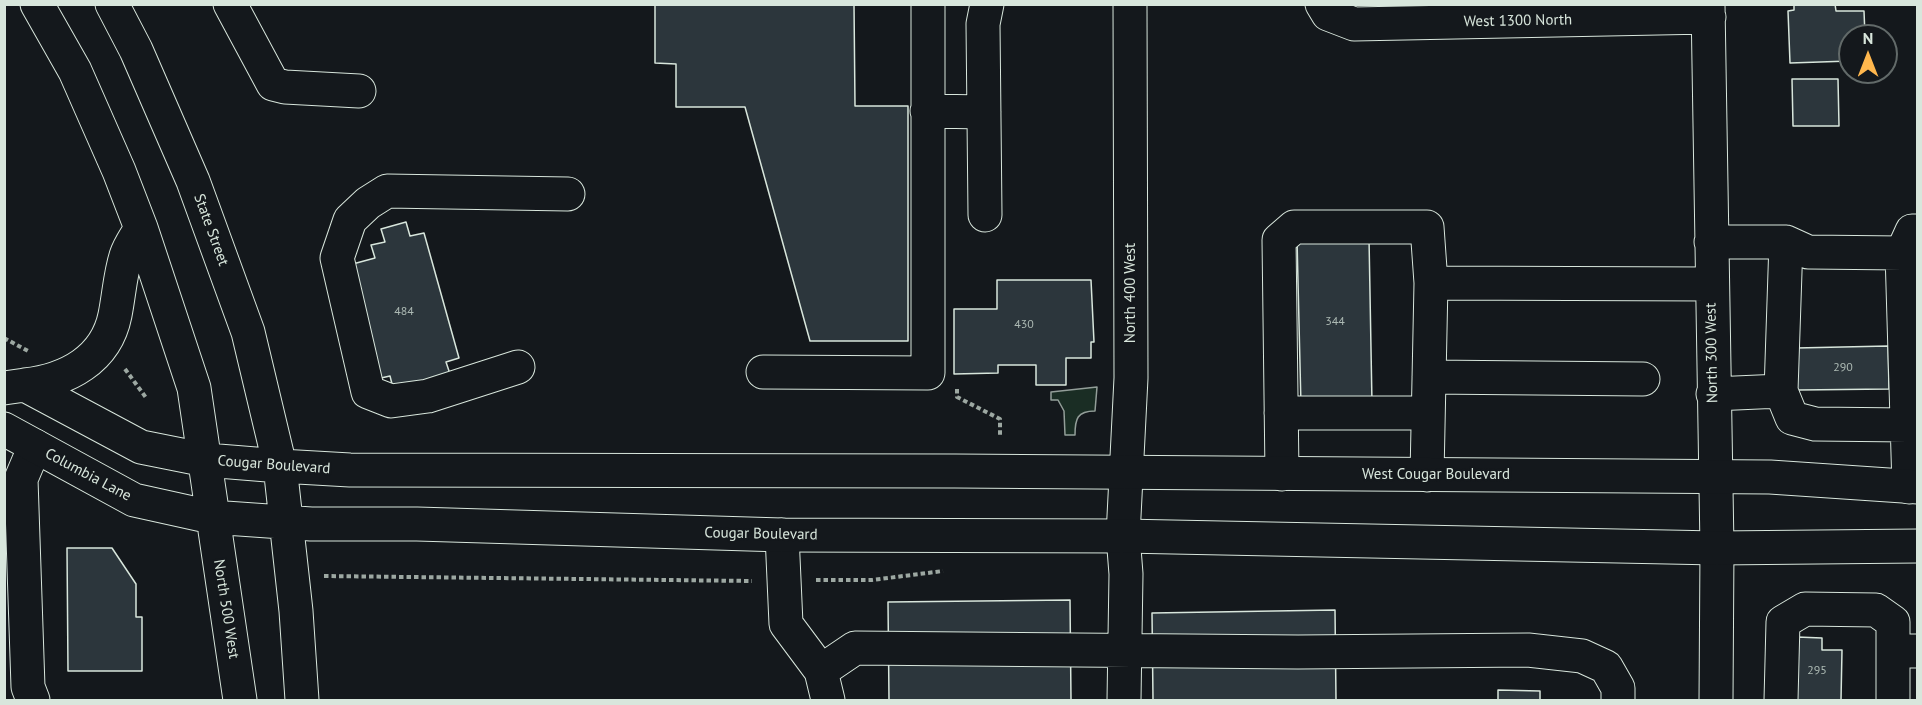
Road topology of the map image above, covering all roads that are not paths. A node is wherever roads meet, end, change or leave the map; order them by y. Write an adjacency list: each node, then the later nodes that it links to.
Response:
1 (37, 4): 14 (main road)
2 (112, 4): 33 (main road, State Street)
3 (230, 4): 9 (main road)
4 (928, 4): 10 (main road)
5 (987, 4): 11 (main road)
6 (1130, 4): 35 (main road, North 400 West)
7 (1325, 9): 8 (main road, West 1300 North)
8 (1708, 11): 15 (main road, North 300 West)
9 (359, 91)
10 (927, 111): 11 (main road); 21 (main road)
11 (984, 112): 13 (main road)
12 (568, 194): 20 (main road)
13 (985, 215)
14 (141, 228): 24 (main road); 32 (main road)
15 (1711, 242): 16 (main road); 19 (main road, North 300 West)
16 (1786, 242): 17 (main road); 25 (main road)
17 (1910, 242): 29 (main road)
18 (1431, 283): 19 (main road); 22 (main road); 27 (main road)
19 (1711, 284): 26 (main road, North 300 West)
20 (518, 368)
21 (764, 372)
22 (1429, 377): 23 (main road); 28 (main road)
23 (1643, 379)
24 (15, 387): 32 (main road)
25 (1781, 391): 26 (main road); 29 (main road)
26 (1713, 394): 38 (main road, North 300 West)
27 (1281, 413): 28 (main road); 36 (main road)
28 (1428, 413): 37 (main road)
29 (1907, 425): 39 (main road)
30 (4, 429): 31 (main road, Columbia Lane)
31 (35, 446): 40 (main road, Columbia Lane); 49 (main road)
32 (206, 460): 33 (main road, Cougar Boulevard); 40 (main road, North 500 West)
33 (279, 466): 34 (main road, Cougar Boulevard); 41 (main road, State Street)
34 (955, 471): 35 (main road, West Cougar Boulevard)
35 (1127, 473): 36 (main road, West Cougar Boulevard); 43 (main road, North 400 West)
36 (1282, 474): 37 (main road, West Cougar Boulevard)
37 (1427, 475): 38 (main road, West Cougar Boulevard)
38 (1716, 477): 39 (main road, West Cougar Boulevard); 45 (main road, North 300 West)
39 (1913, 487)
40 (211, 517): 41 (main road, Cougar Boulevard); 50 (main road, North 500 West)
41 (284, 522): 42 (main road, Cougar Boulevard); 51 (main road)
42 (782, 535): 43 (main road, Cougar Boulevard); 48 (main road)
43 (1123, 536): 45 (main road, Cougar Boulevard); 46 (main road, North 400 West)
44 (1917, 546): 45 (main road)
45 (1717, 548): 54 (main road, North 300 West)
46 (1124, 650): 48 (main road); 52 (main road, North 400 West); 53 (main road)
47 (1905, 651): 55 (main road); 56 (main road)
48 (824, 686)
49 (33, 700)
50 (240, 700)
51 (302, 700)
52 (1124, 700)
53 (1618, 700)
54 (1716, 700)
55 (1781, 700)
56 (1893, 700)

